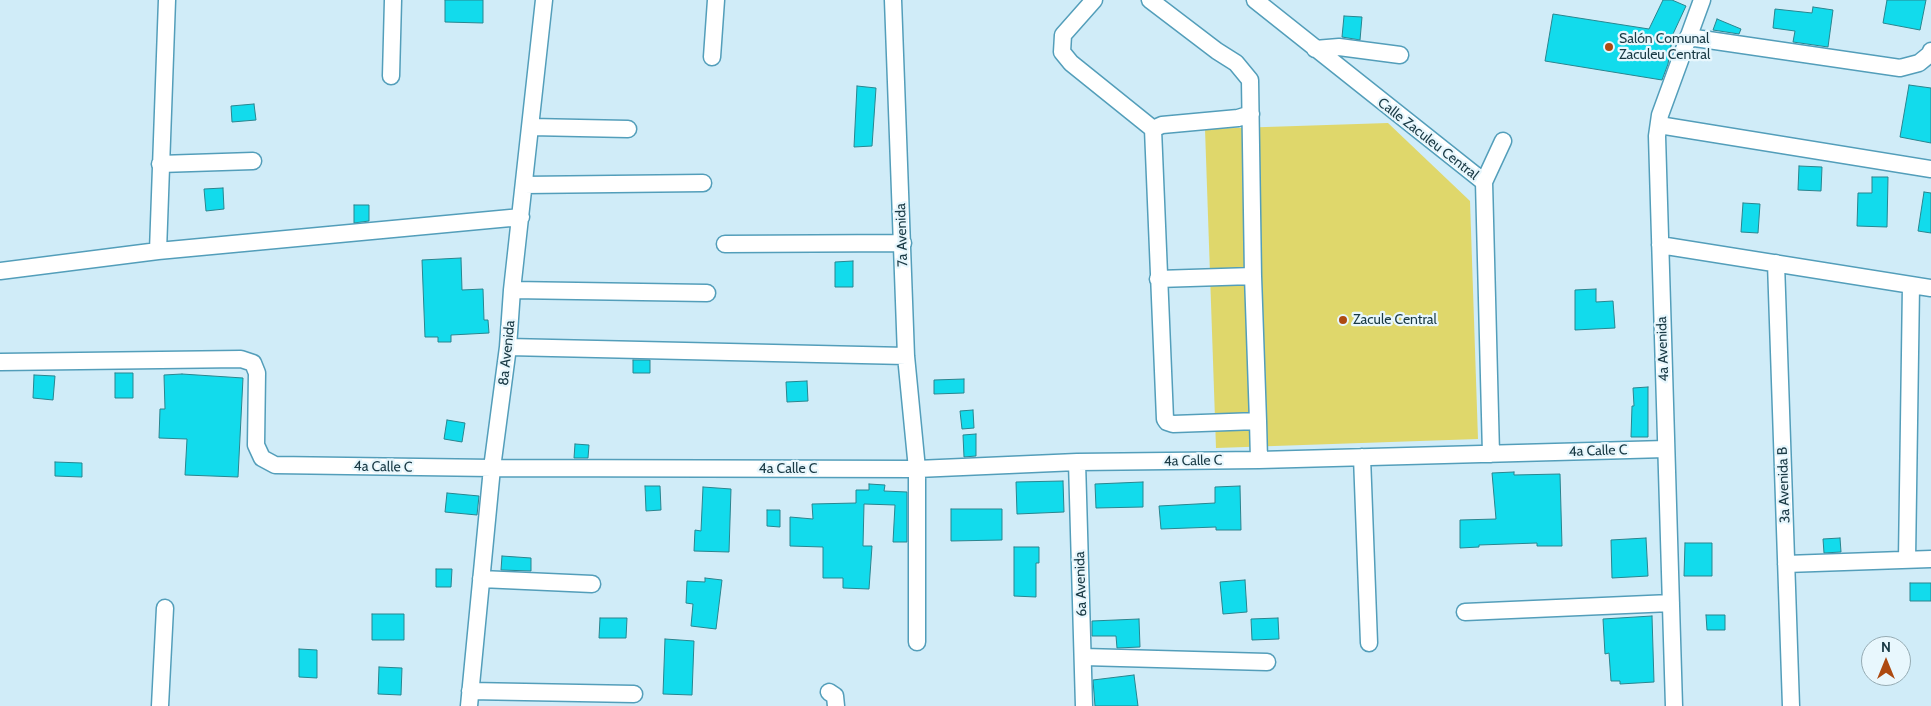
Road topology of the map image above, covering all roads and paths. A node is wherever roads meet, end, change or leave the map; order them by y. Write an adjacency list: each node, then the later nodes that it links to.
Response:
1 (167, 0): 23 (street)
2 (393, 0): 15 (street)
3 (544, 0): 18 (street, 8a Avenida)
4 (716, 0): 14 (street)
5 (893, 0): 29 (street, 7a Avenida)
6 (1094, 0): 20 (street)
7 (1150, 0): 16 (street)
8 (1255, 0): 11 (street, Calle Zaculeu Central)
9 (1702, 0): 10 (street, 4a Avenida)
10 (1688, 37): 12 (street); 17 (street, 4a Avenida)
11 (1315, 49): 13 (street); 25 (street, Calle Zaculeu Central)
12 (1931, 51)
13 (1400, 55)
14 (712, 57)
15 (391, 76)
16 (1251, 114): 20 (street); 35 (street)
17 (1659, 126): 24 (street); 31 (street, 4a Avenida)
18 (531, 127): 19 (street); 27 (street, 8a Avenida)
19 (628, 129)
20 (1153, 129): 36 (street)
21 (1503, 140): 25 (street)
22 (253, 161): 23 (street)
23 (160, 164): 32 (street)
24 (1931, 168)
25 (1484, 182): 46 (street, Calle Zaculeu Central)
26 (703, 183): 27 (street)
27 (524, 185): 28 (street, 8a Avenida)
28 (520, 217): 32 (street); 39 (street, 8a Avenida)
29 (903, 243): 30 (street); 42 (street, 7a Avenida)
30 (725, 244)
31 (1660, 244): 33 (street); 45 (street, 4a Avenida)
32 (158, 251): 34 (street)
33 (1776, 263): 37 (street); 54 (street, 3a Avenida B)
34 (0, 271)
35 (1253, 276): 36 (street); 44 (street)
36 (1158, 279): 44 (street)
37 (1911, 285): 38 (street); 53 (street)
38 (1931, 288)
39 (512, 290): 40 (street); 41 (street, 8a Avenida)
40 (707, 293)
41 (508, 347): 42 (street); 50 (street, 8a Avenida)
42 (906, 356): 51 (street, 7a Avenida)
43 (0, 362): 50 (street, 4a Calle C)
44 (1258, 421): 48 (street)
45 (1666, 449): 46 (street, 4a Calle C); 57 (street, 4a Avenida)
46 (1491, 454): 47 (street, 4a Calle C)
47 (1362, 457): 48 (street, 4a Calle C); 61 (street)
48 (1259, 460): 49 (street, 4a Calle C)
49 (1077, 462): 51 (street, 4a Calle C); 62 (street, 6a Avenida)
50 (492, 468): 51 (street, 4a Calle C); 55 (street, 8a Avenida)
51 (917, 470): 60 (street, 7a Avenida)
52 (1931, 559): 53 (street)
53 (1907, 560): 54 (street)
54 (1786, 564): 69 (street, 3a Avenida B)
55 (481, 579): 56 (street); 65 (street, 8a Avenida)
56 (592, 584)
57 (1671, 603): 59 (street); 68 (street, 4a Avenida)
58 (164, 608): 66 (street)
59 (1464, 612)
60 (917, 642)
61 (1369, 643)
62 (1084, 657): 63 (street); 67 (street, 6a Avenida)
63 (1267, 662)
64 (634, 694): 65 (street)
65 (470, 698)
66 (160, 706)
67 (1084, 706)
68 (1674, 706)
69 (1791, 706)

